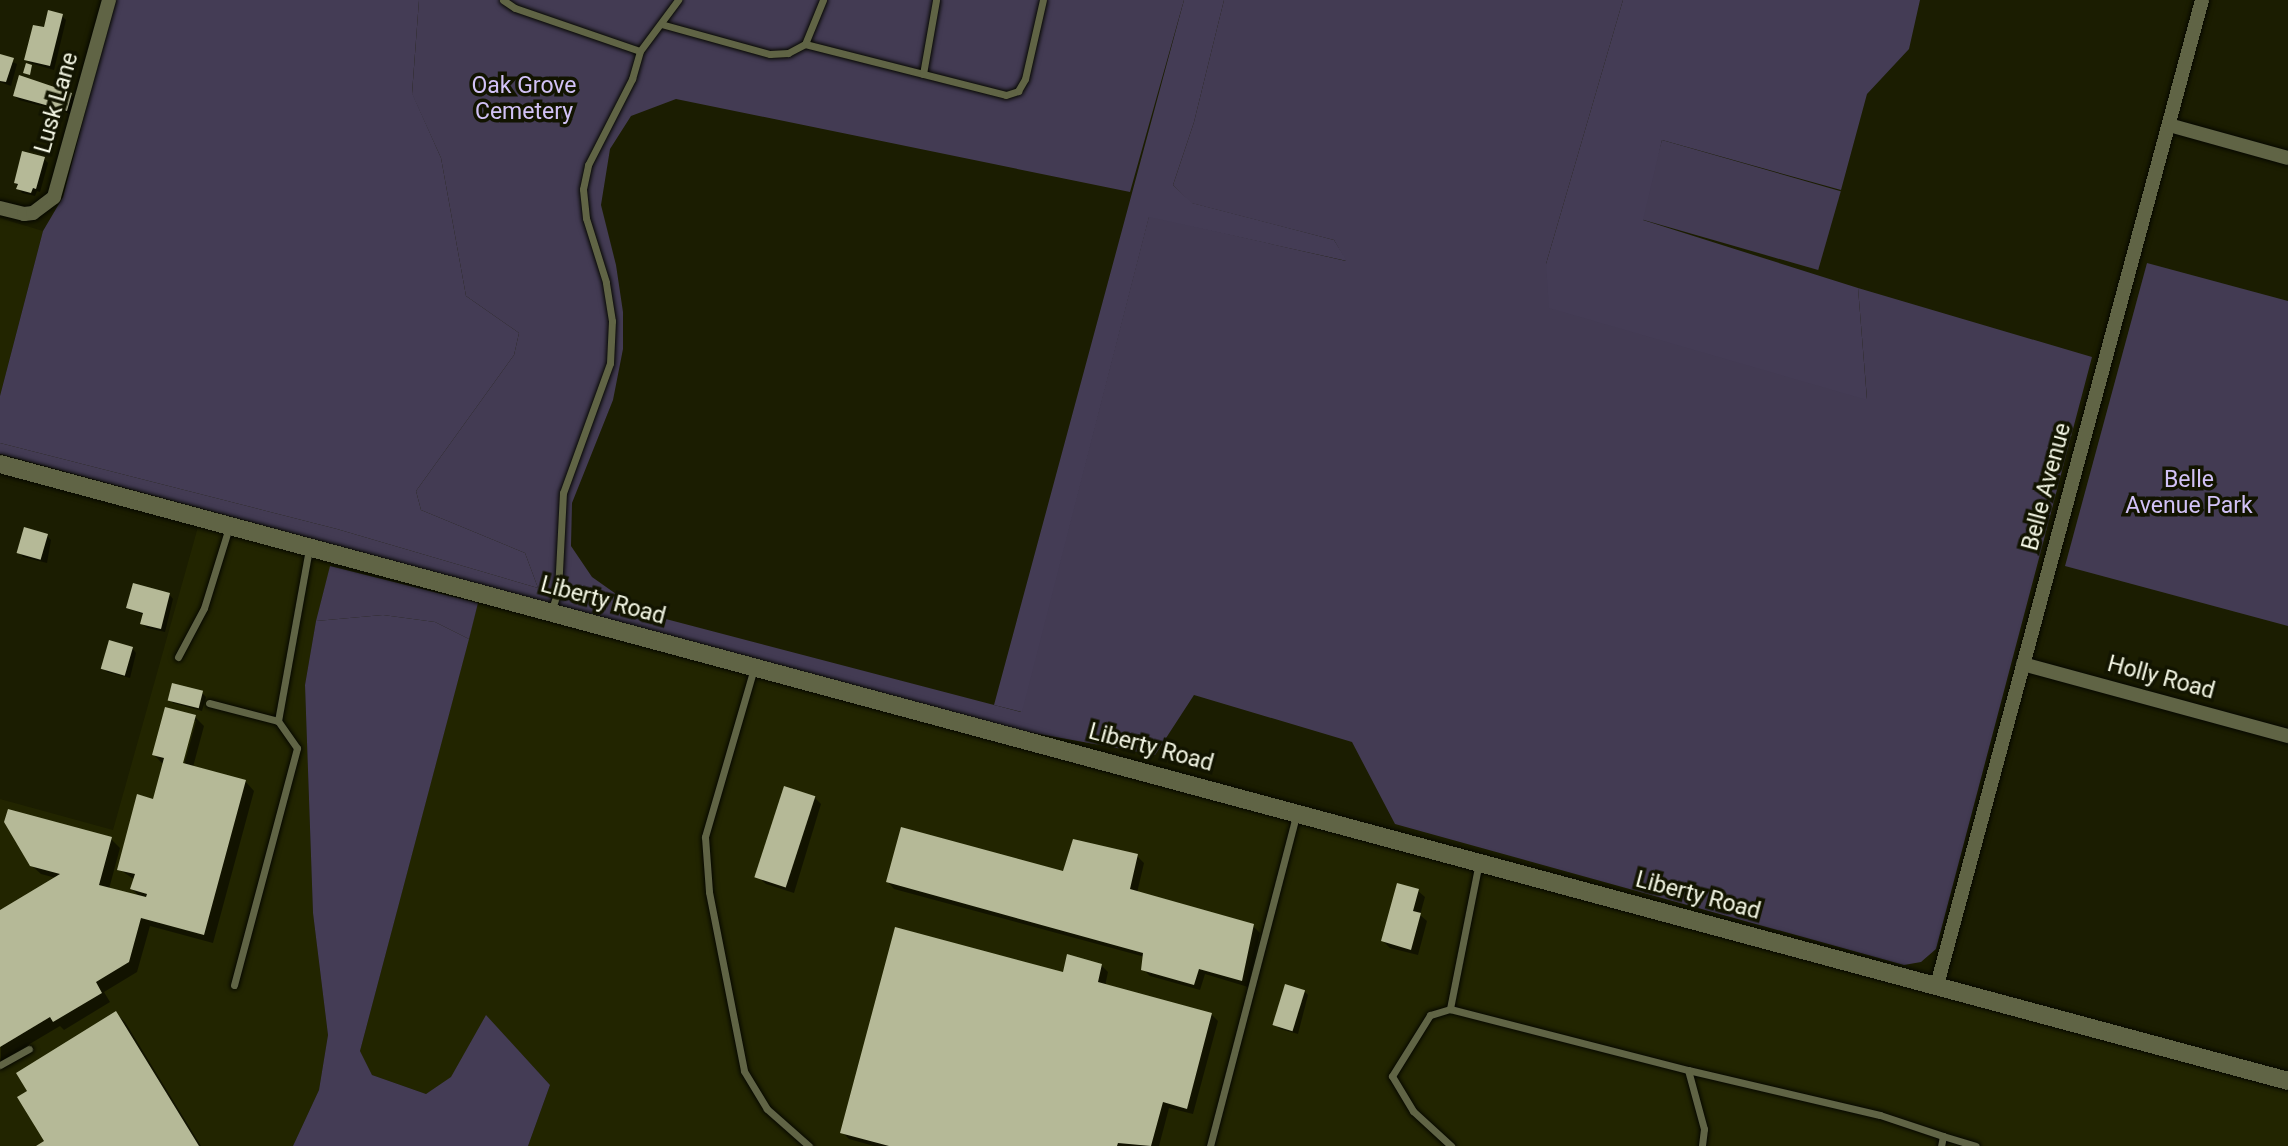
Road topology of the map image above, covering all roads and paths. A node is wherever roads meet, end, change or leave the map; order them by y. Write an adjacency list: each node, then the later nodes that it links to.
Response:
1 (503, 0): 10 (lane)
2 (678, 0): 8 (lane)
3 (823, 0): 9 (lane)
4 (936, 0): 11 (lane)
5 (1043, 0): 11 (lane)
6 (2202, 0): 12 (street, Belle Avenue)
7 (106, 1): 14 (street, Lusk Lane)
8 (660, 24): 9 (lane); 10 (lane)
9 (805, 44): 11 (lane)
10 (640, 51): 18 (lane)
11 (923, 75)
12 (2169, 125): 13 (street); 20 (street, Belle Avenue)
13 (2288, 158)
14 (0, 208)
15 (0, 464): 16 (street, Liberty Road)
16 (229, 526): 17 (street, Liberty Road); 19 (lane)
17 (309, 548): 18 (street, Liberty Road); 23 (lane)
18 (551, 613): 21 (street, Liberty Road)
19 (178, 657)
20 (2023, 664): 24 (street, Holly Road); 28 (street, Belle Avenue)
21 (754, 667): 25 (street, Liberty Road); 35 (lane)
22 (209, 703): 23 (lane)
23 (278, 721): 27 (lane)
24 (2288, 736)
25 (1297, 812): 26 (street, Liberty Road); 36 (lane)
26 (1479, 861): 28 (street, Liberty Road); 29 (lane)
27 (234, 985)
28 (1937, 985): 33 (street, Liberty Road)
29 (1450, 1009): 32 (lane); 37 (lane)
30 (29, 1049): 31 (lane)
31 (0, 1065)
32 (1688, 1070): 34 (lane); 38 (lane)
33 (2288, 1081)
34 (1943, 1136): 39 (lane); 40 (lane)
35 (809, 1146)
36 (1210, 1146)
37 (1451, 1146)
38 (1702, 1146)
39 (1941, 1146)
40 (1976, 1146)

